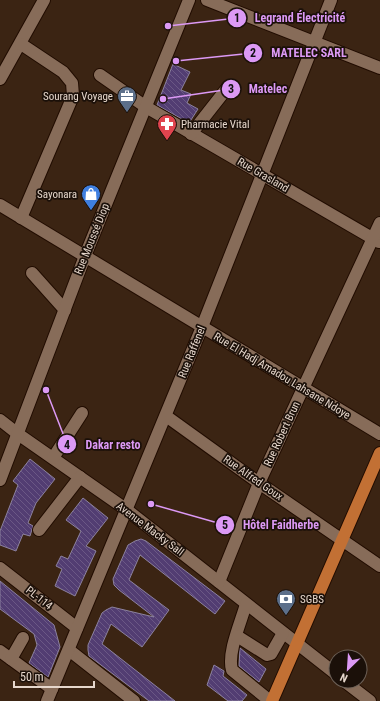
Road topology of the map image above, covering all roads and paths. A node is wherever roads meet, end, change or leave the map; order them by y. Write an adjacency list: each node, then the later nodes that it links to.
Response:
1 (44, 0): 6 (street)
2 (189, 0): 11 (street, Rue Moussé Diop)
3 (207, 0): 5 (street)
4 (331, 0): 5 (street, Rue Raffenel)
5 (314, 42): 7 (street); 13 (street, Rue Raffenel)
6 (21, 44): 9 (street); 15 (street)
7 (380, 68)
8 (100, 75): 11 (street, Rue Grasland)
9 (0, 79)
10 (228, 87): 12 (street)
11 (146, 107): 12 (street, Rue Grasland); 18 (street, Rue Moussé Diop)
12 (192, 134): 13 (street, Rue Grasland)
13 (262, 175): 17 (street, Rue Grasland); 21 (street, Rue Raffenel)
14 (0, 205): 15 (street, Rue El Hadj Amadou Lahsane Ndoye)
15 (21, 218): 18 (street, Rue El Hadj Amadou Lahsane Ndoye)
16 (380, 223): 17 (street, Rue Robert Brun)
17 (377, 241): 22 (street, Rue Robert Brun)
18 (85, 256): 20 (street, Rue Moussé Diop); 21 (street, Rue El Hadj Amadou Lahsane Ndoye)
19 (32, 273): 20 (street)
20 (65, 310): 26 (street, Rue Moussé Diop)
21 (202, 327): 22 (street, Rue El Hadj Amadou Lahsane Ndoye); 24 (street, Rue Raffenel)
22 (303, 388): 27 (street, Rue El Hadj Amadou Lahsane Ndoye); 32 (street, Rue Robert Brun)
23 (82, 413): 29 (street)
24 (166, 416): 32 (street, Rue Alfred Goux); 33 (street, Rue Raffenel)
25 (0, 420): 26 (street, Avenue Macky Sall)
26 (18, 434): 29 (street, Avenue Macky Sall); 31 (street, Rue Moussé Diop)
27 (380, 434)
28 (380, 453): 35 (main road)
29 (53, 458): 30 (street, Avenue Macky Sall)
30 (80, 477): 33 (street, Avenue Macky Sall); 34 (street)
31 (0, 480)
32 (259, 483): 35 (street, Rue Alfred Goux); 38 (street, Rue Robert Brun)
33 (127, 510): 38 (street, Avenue Macky Sall); 40 (street, Rue Raffenel)
34 (39, 530)
35 (342, 539): 36 (street, Rue Alfred Goux); 44 (main road)
36 (380, 566)
37 (0, 568): 40 (street, PL-114)
38 (219, 582): 39 (street, Avenue Macky Sall)
39 (246, 604): 41 (street, Avenue Macky Sall); 42 (street)
40 (78, 628): 45 (street, Rue Raffenel)
41 (283, 633): 42 (street); 44 (street, Avenue Macky Sall)
42 (237, 636): 53 (street)
43 (23, 638): 47 (street)
44 (296, 644): 48 (street, Avenue Macky Sall); 53 (main road)
45 (68, 650): 49 (street, Rue Raffenel); 52 (street)
46 (0, 651): 47 (street)
47 (11, 660): 49 (street)
48 (328, 668)
49 (52, 689): 51 (street, Rue Raffenel)
50 (354, 689): 54 (street)
51 (47, 701)
52 (134, 701)
53 (271, 701)
54 (370, 701)

